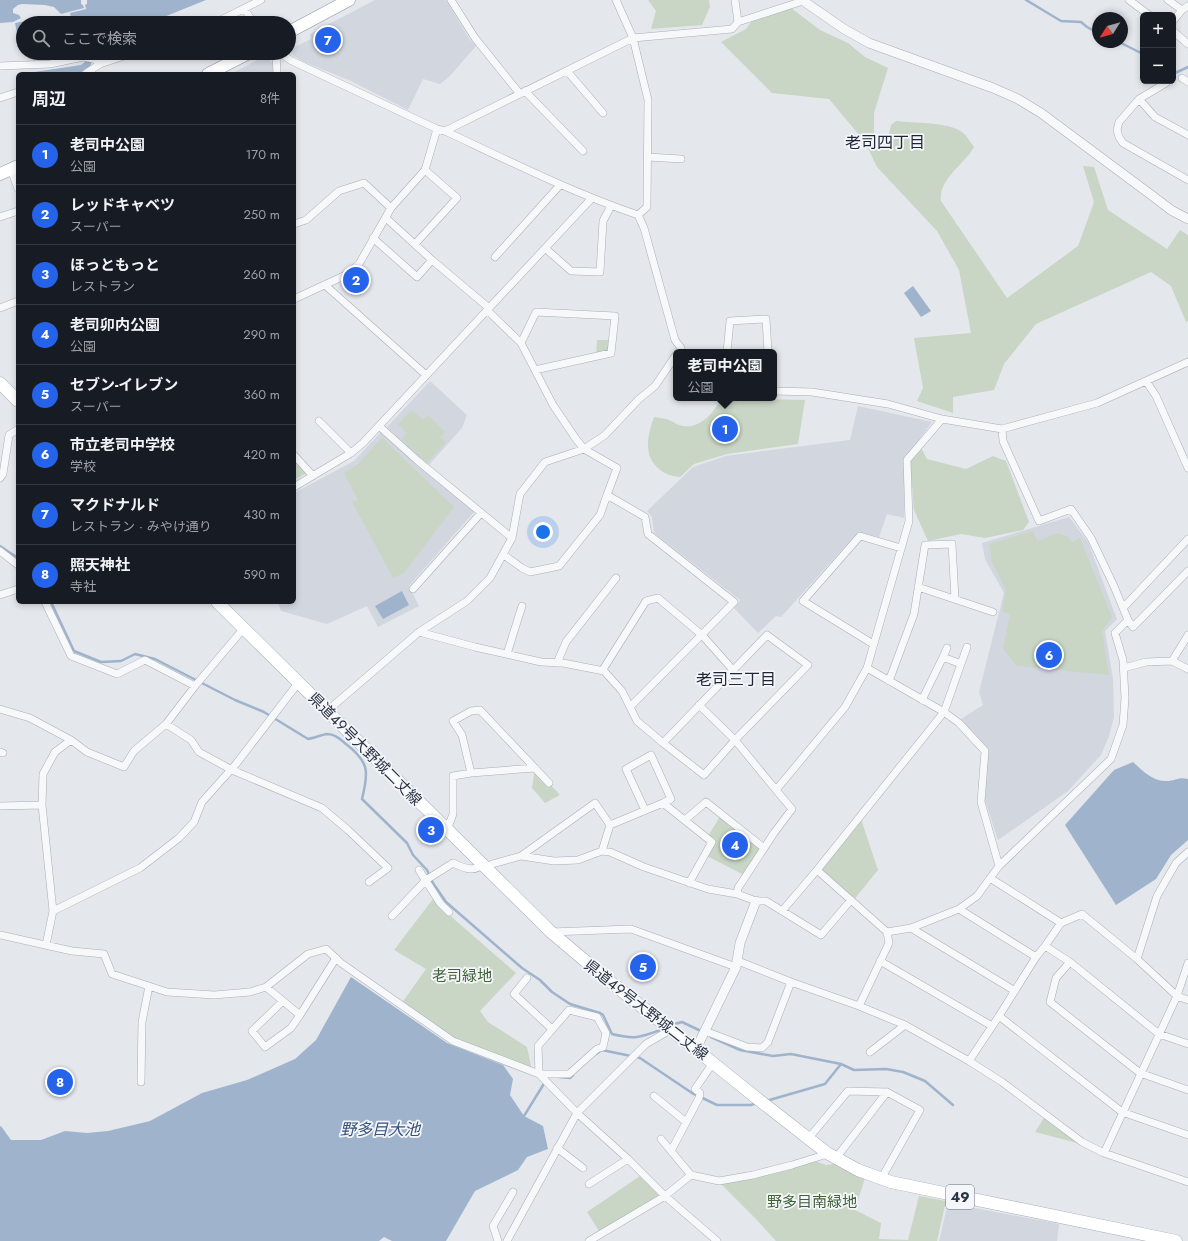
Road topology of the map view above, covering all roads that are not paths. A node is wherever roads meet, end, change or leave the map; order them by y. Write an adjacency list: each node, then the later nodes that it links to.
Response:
1 (261, 0): 10 (street)
2 (349, 0): 16 (main road)
3 (452, 0): 33 (street)
4 (616, 0): 18 (street)
5 (735, 0): 15 (street)
6 (804, 0): 15 (street); 56 (street)
7 (1129, 0): 11 (street)
8 (1168, 0): 9 (street)
9 (1185, 8): 14 (street)
10 (244, 9): 12 (street); 13 (street)
11 (1145, 12)
12 (230, 16)
13 (249, 16)
14 (1176, 18)
15 (738, 22): 18 (street)
16 (296, 28)
17 (1176, 34): 19 (street)
18 (633, 38): 28 (street); 42 (street)
19 (1188, 44)
20 (69, 60): 27 (street)
21 (91, 60): 26 (street)
22 (105, 60): 26 (street)
23 (235, 60): 30 (main road)
24 (276, 60): 31 (street)
25 (292, 60): 38 (street)
26 (97, 62): 29 (street)
27 (0, 66)
28 (567, 71): 33 (street); 37 (street)
29 (87, 72)
30 (212, 72)
31 (277, 72)
32 (1164, 84): 36 (street)
33 (523, 92): 39 (street); 41 (street)
34 (16, 93): 35 (street)
35 (0, 98)
36 (1139, 99): 40 (street); 46 (street)
37 (603, 113)
38 (437, 129): 39 (street); 45 (street)
39 (445, 131): 48 (street)
40 (1188, 136)
41 (583, 151)
42 (648, 157): 43 (street); 53 (street)
43 (681, 159)
44 (10, 170): 47 (street)
45 (425, 170): 51 (street); 59 (street)
46 (1188, 180)
47 (16, 184)
48 (560, 185): 49 (street); 61 (street)
49 (592, 198): 50 (street); 60 (street)
50 (611, 206): 53 (street); 60 (street)
51 (390, 208): 55 (street); 57 (street)
52 (16, 212): 54 (street)
53 (638, 214): 69 (street)
54 (0, 217)
55 (386, 218): 58 (street); 59 (street)
56 (1188, 219)
57 (296, 223)
58 (373, 238): 62 (street); 63 (street)
59 (415, 244): 62 (street)
60 (545, 248): 67 (street)
61 (495, 257)
62 (432, 260): 67 (street)
63 (325, 285): 64 (street); 75 (street)
64 (296, 299)
65 (16, 302): 66 (street)
66 (0, 308)
67 (488, 309): 68 (street); 75 (street)
68 (521, 343): 74 (street); 74 (street)
69 (679, 349)
70 (727, 349): 71 (street)
71 (768, 349)
72 (673, 359): 85 (street)
73 (1188, 362): 76 (street)
74 (534, 370): 85 (street)
75 (426, 375): 82 (street)
76 (1146, 381): 83 (street); 88 (street)
77 (0, 383): 79 (main road)
78 (777, 391): 80 (street)
79 (16, 399)
80 (942, 419): 83 (street); 96 (street)
81 (319, 420): 86 (street)
82 (379, 426): 86 (street); 93 (street)
83 (1002, 429): 110 (street)
84 (16, 430): 90 (street)
85 (584, 449): 92 (street); 94 (street)
86 (351, 453): 89 (street)
87 (296, 457): 89 (street)
88 (1188, 468)
89 (313, 476): 91 (street)
90 (0, 478)
91 (296, 486)
92 (607, 496): 98 (street); 116 (street)
93 (481, 513): 94 (street); 103 (street)
94 (512, 538): 98 (street)
95 (1188, 539): 110 (street)
96 (901, 548): 117 (street); 117 (street)
97 (0, 551): 99 (street)
98 (504, 555): 114 (street)
99 (16, 563)
100 (1188, 571): 112 (street)
101 (616, 578): 123 (street)
102 (918, 587): 106 (street); 106 (street); 130 (street)
103 (414, 589)
104 (16, 590): 105 (street)
105 (0, 594)
106 (955, 600): 111 (street)
107 (46, 604): 132 (street)
108 (219, 604): 113 (main road, 県道49号大野城二丈線 / 49)
109 (522, 606): 120 (street)
110 (1123, 608): 112 (street)
111 (993, 612)
112 (1128, 620): 126 (street)
113 (244, 628): 131 (main road, 県道49号大野城二丈線 / 49); 132 (street)
114 (419, 632): 120 (street); 137 (street)
115 (1188, 634): 122 (street)
116 (702, 635): 128 (street); 129 (street); 135 (street)
117 (873, 644): 125 (street)
118 (967, 647): 124 (street)
119 (947, 648): 121 (street)
120 (507, 654): 123 (street)
121 (943, 657): 124 (street); 133 (street)
122 (1172, 661): 126 (street); 127 (street)
123 (557, 663): 129 (street)
124 (961, 664): 138 (street)
125 (867, 668): 130 (street); 147 (street)
126 (1124, 668): 159 (street)
127 (1188, 668)
128 (733, 670): 134 (street); 141 (street)
129 (602, 671): 135 (street)
130 (889, 681): 133 (street)
131 (299, 682): 137 (main road, 県道49号大野城二丈線 / 49); 144 (street)
132 (196, 685): 139 (street)
133 (922, 700): 138 (street)
134 (699, 706): 141 (street); 142 (street)
135 (630, 707): 142 (street)
136 (0, 709): 140 (street)
137 (327, 711): 154 (main road, 県道49号大野城二丈線 / 49)
138 (944, 712): 159 (street); 162 (street)
139 (166, 724): 140 (street); 144 (street)
140 (71, 740): 149 (street)
141 (735, 740): 142 (street); 147 (street)
142 (663, 743)
143 (536, 768): 145 (street); 145 (street); 146 (street)
144 (232, 770): 165 (street); 171 (street)
145 (471, 773): 154 (street)
146 (549, 783)
147 (776, 790): 155 (street)
148 (663, 803): 151 (street); 151 (street); 152 (street)
149 (42, 805): 150 (street); 171 (street)
150 (0, 806)
151 (645, 810): 153 (street)
152 (685, 820): 155 (street); 166 (street)
153 (610, 826): 156 (street); 158 (street)
154 (447, 830): 160 (main road, 県道49号大野城二丈線 / 49)
155 (764, 848): 167 (street)
156 (602, 851): 158 (street); 166 (street)
157 (1188, 852): 184 (street)
158 (521, 856): 160 (street)
159 (999, 866): 163 (street)
160 (483, 867): 164 (street); 177 (main road, 県道49号大野城二丈線 / 49)
161 (420, 870): 164 (street)
162 (817, 870): 169 (street); 172 (street)
163 (990, 878): 170 (street); 175 (street)
164 (426, 880): 173 (street); 174 (street)
165 (369, 882)
166 (689, 883): 167 (street)
167 (737, 894): 168 (street)
168 (756, 900): 172 (street); 188 (street)
169 (851, 900): 172 (street); 178 (street)
170 (959, 909): 176 (street); 182 (street)
171 (53, 911): 180 (street)
172 (782, 911)
173 (450, 912)
174 (392, 916)
175 (1061, 923): 181 (street); 184 (street)
176 (911, 928): 178 (street); 193 (street)
177 (551, 932): 188 (street); 202 (main road, 県道49号大野城二丈線 / 49)
178 (887, 932): 185 (street)
179 (0, 935): 180 (street)
180 (46, 945): 191 (street)
181 (1045, 946): 182 (street); 186 (street)
182 (1036, 957): 193 (street)
183 (336, 958): 192 (street); 198 (street); 212 (street)
184 (1137, 959): 194 (street)
185 (880, 961): 197 (street); 201 (street)
186 (1070, 962): 205 (street); 211 (street)
187 (1188, 963): 194 (street)
188 (737, 964): 190 (street); 204 (street)
189 (527, 978): 203 (street)
190 (792, 982): 197 (street); 204 (street)
191 (150, 986): 192 (street); 213 (street)
192 (266, 987): 195 (street)
193 (1015, 991): 199 (street)
194 (1177, 996): 196 (street); 205 (street)
195 (283, 1000): 198 (street); 198 (street)
196 (1188, 1000)
197 (859, 1006): 200 (street)
198 (300, 1015)
199 (998, 1016): 201 (street); 217 (street)
200 (905, 1025): 208 (street); 209 (street)
201 (992, 1026): 209 (street)
202 (667, 1027): 207 (main road, 県道49号大野城二丈線 / 49); 218 (street)
203 (552, 1029): 212 (street); 212 (street)
204 (704, 1034): 207 (street)
205 (1159, 1034): 206 (street); 211 (street)
206 (1188, 1044)
207 (696, 1049): 210 (main road, 県道49号大野城二丈線 / 49)
208 (870, 1052)
209 (969, 1061): 225 (street)
210 (713, 1063): 219 (street); 222 (main road, 県道49号大野城二丈線 / 49)
211 (1140, 1073): 214 (street); 217 (street)
212 (539, 1074): 218 (street)
213 (141, 1082)
214 (1188, 1090)
215 (887, 1092): 222 (street); 226 (street); 230 (street)
216 (654, 1096): 219 (street)
217 (1122, 1112): 220 (street); 225 (street)
218 (577, 1113): 223 (street); 227 (street)
219 (686, 1122): 224 (street)
220 (1188, 1135)
221 (661, 1139): 224 (street)
222 (808, 1139): 226 (main road, 県道49号大野城二丈線 / 49)
223 (557, 1148): 228 (street); 236 (street)
224 (672, 1151): 229 (street)
225 (1104, 1153): 231 (street)
226 (831, 1155): 229 (street); 230 (main road, 県道49号大野城二丈線 / 49)
227 (628, 1159): 232 (street); 234 (street)
228 (584, 1168)
229 (691, 1175): 234 (street)
230 (881, 1178): 239 (main road, 県道49号大野城二丈線 / 49)
231 (1188, 1182)
232 (589, 1184)
233 (513, 1192): 235 (street)
234 (665, 1196): 237 (street); 238 (street)
235 (498, 1241)
236 (507, 1241)
237 (589, 1241)
238 (717, 1241)
239 (1176, 1241)

